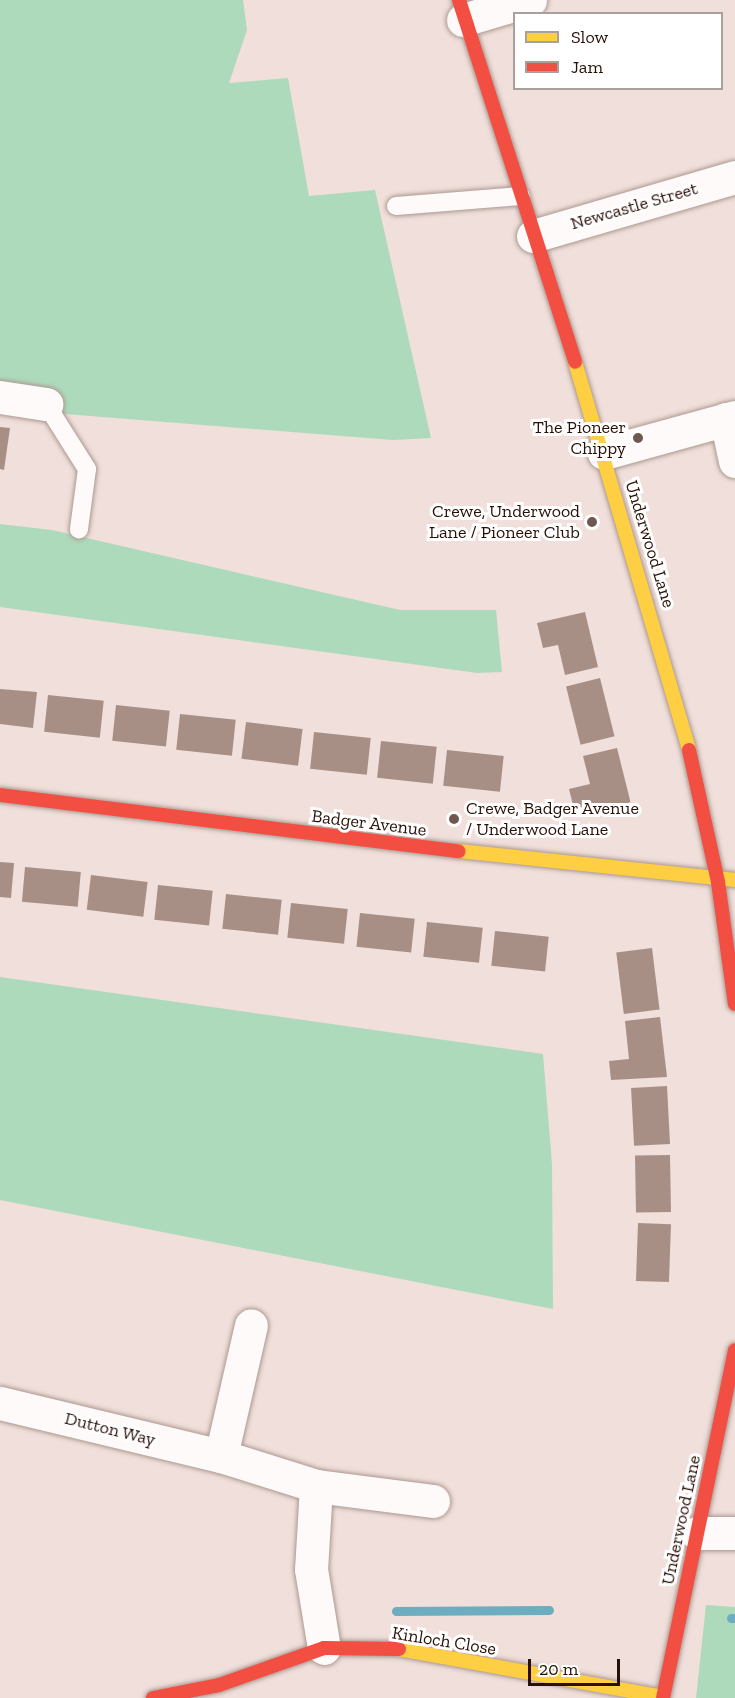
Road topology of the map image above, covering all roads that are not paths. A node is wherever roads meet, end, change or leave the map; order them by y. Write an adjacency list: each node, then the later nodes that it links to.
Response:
1 (530, 0): 2 (street)
2 (461, 10): 4 (street, Underwood Lane)
3 (735, 177): 6 (street, Newcastle Street)
4 (521, 196): 5 (lane); 6 (street, Underwood Lane)
5 (396, 206)
6 (533, 236): 10 (street, Underwood Lane)
7 (0, 397): 8 (street)
8 (46, 404): 12 (lane)
9 (731, 418): 10 (street); 11 (street)
10 (604, 453): 15 (street, Underwood Lane)
11 (735, 461)
12 (79, 529)
13 (0, 795): 15 (street, Badger Avenue)
14 (735, 880): 15 (street, Badger Avenue)
15 (718, 882): 16 (street, Underwood Lane)
16 (735, 1004)
17 (251, 1325): 20 (street)
18 (735, 1350): 23 (street, Underwood Lane)
19 (0, 1403): 20 (street, Dutton Way)
20 (221, 1456): 21 (street, Dutton Way)
21 (316, 1486): 22 (street, Dutton Way); 25 (street)
22 (433, 1501)
23 (697, 1533): 24 (street); 27 (street, Underwood Lane)
24 (735, 1533)
25 (324, 1648): 26 (street, Kinloch Close); 27 (street, Kinloch Close)
26 (153, 1698)
27 (663, 1698)

